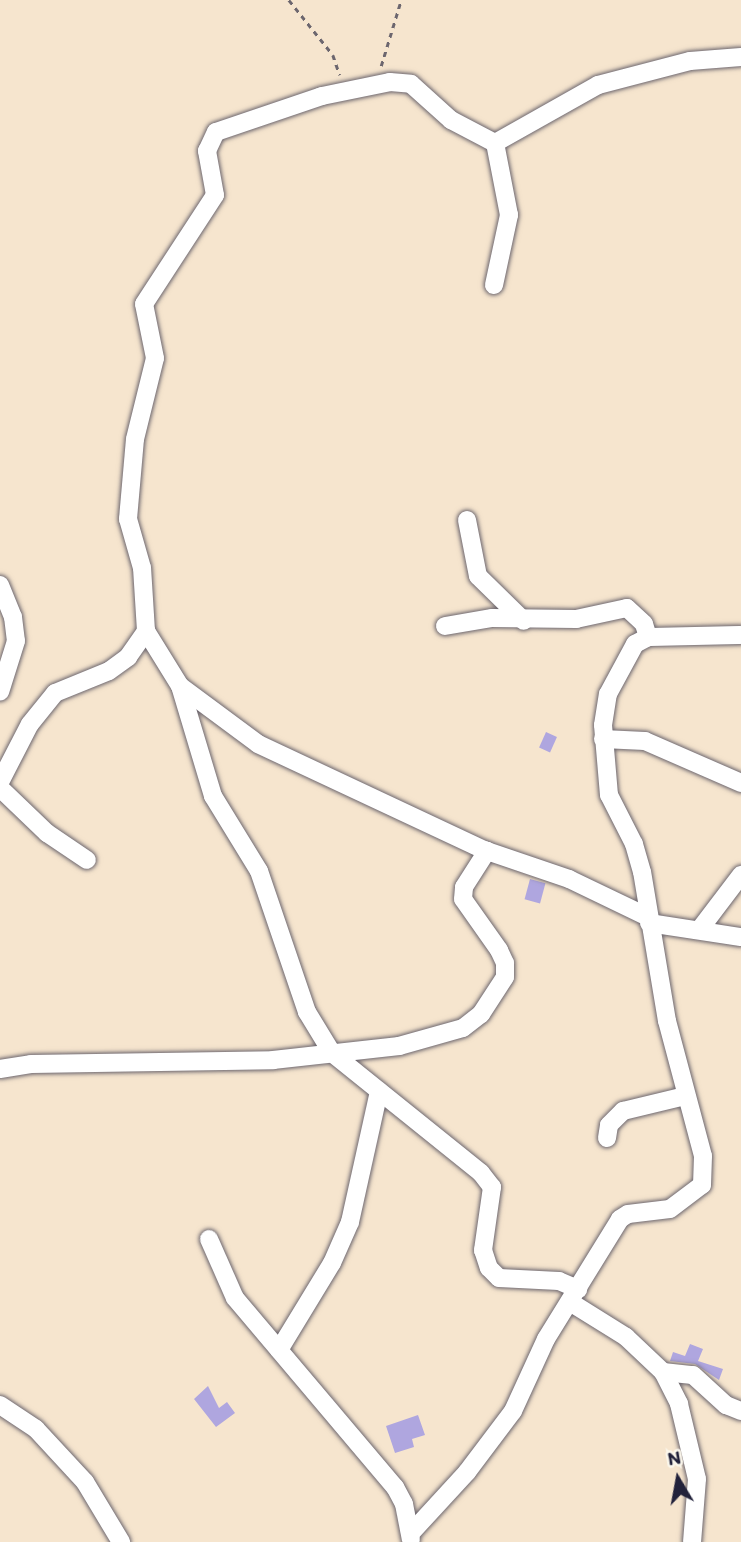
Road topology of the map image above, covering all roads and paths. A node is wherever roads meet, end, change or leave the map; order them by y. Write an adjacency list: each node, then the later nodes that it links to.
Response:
1 (289, 0): 5 (path)
2 (401, 0): 4 (path)
3 (741, 57): 6 (street)
4 (367, 86): 5 (street); 6 (street)
5 (346, 91): 12 (street)
6 (495, 143): 7 (street)
7 (494, 285)
8 (467, 520): 10 (street)
9 (0, 585): 16 (street)
10 (524, 621): 11 (street); 14 (street)
11 (446, 626)
12 (146, 631): 15 (street); 18 (street)
13 (741, 635): 14 (street)
14 (648, 637): 17 (street)
15 (180, 686): 21 (street); 27 (street)
16 (0, 692)
17 (603, 740): 19 (street); 24 (street)
18 (0, 782)
19 (741, 783)
20 (0, 788): 22 (street)
21 (487, 851): 24 (street); 27 (street)
22 (87, 860)
23 (741, 875): 25 (street)
24 (649, 920): 25 (street); 30 (street)
25 (700, 929): 26 (street)
26 (741, 937)
27 (332, 1053): 28 (street); 29 (street)
28 (0, 1069)
29 (379, 1091): 33 (street); 34 (street)
30 (685, 1096): 31 (street); 33 (street)
31 (607, 1138)
32 (209, 1239): 34 (street)
33 (574, 1295): 35 (street); 38 (street)
34 (279, 1350): 38 (street)
35 (663, 1372): 37 (street); 40 (street)
36 (0, 1405): 39 (street)
37 (741, 1411)
38 (411, 1537)
39 (121, 1542)
40 (692, 1542)

